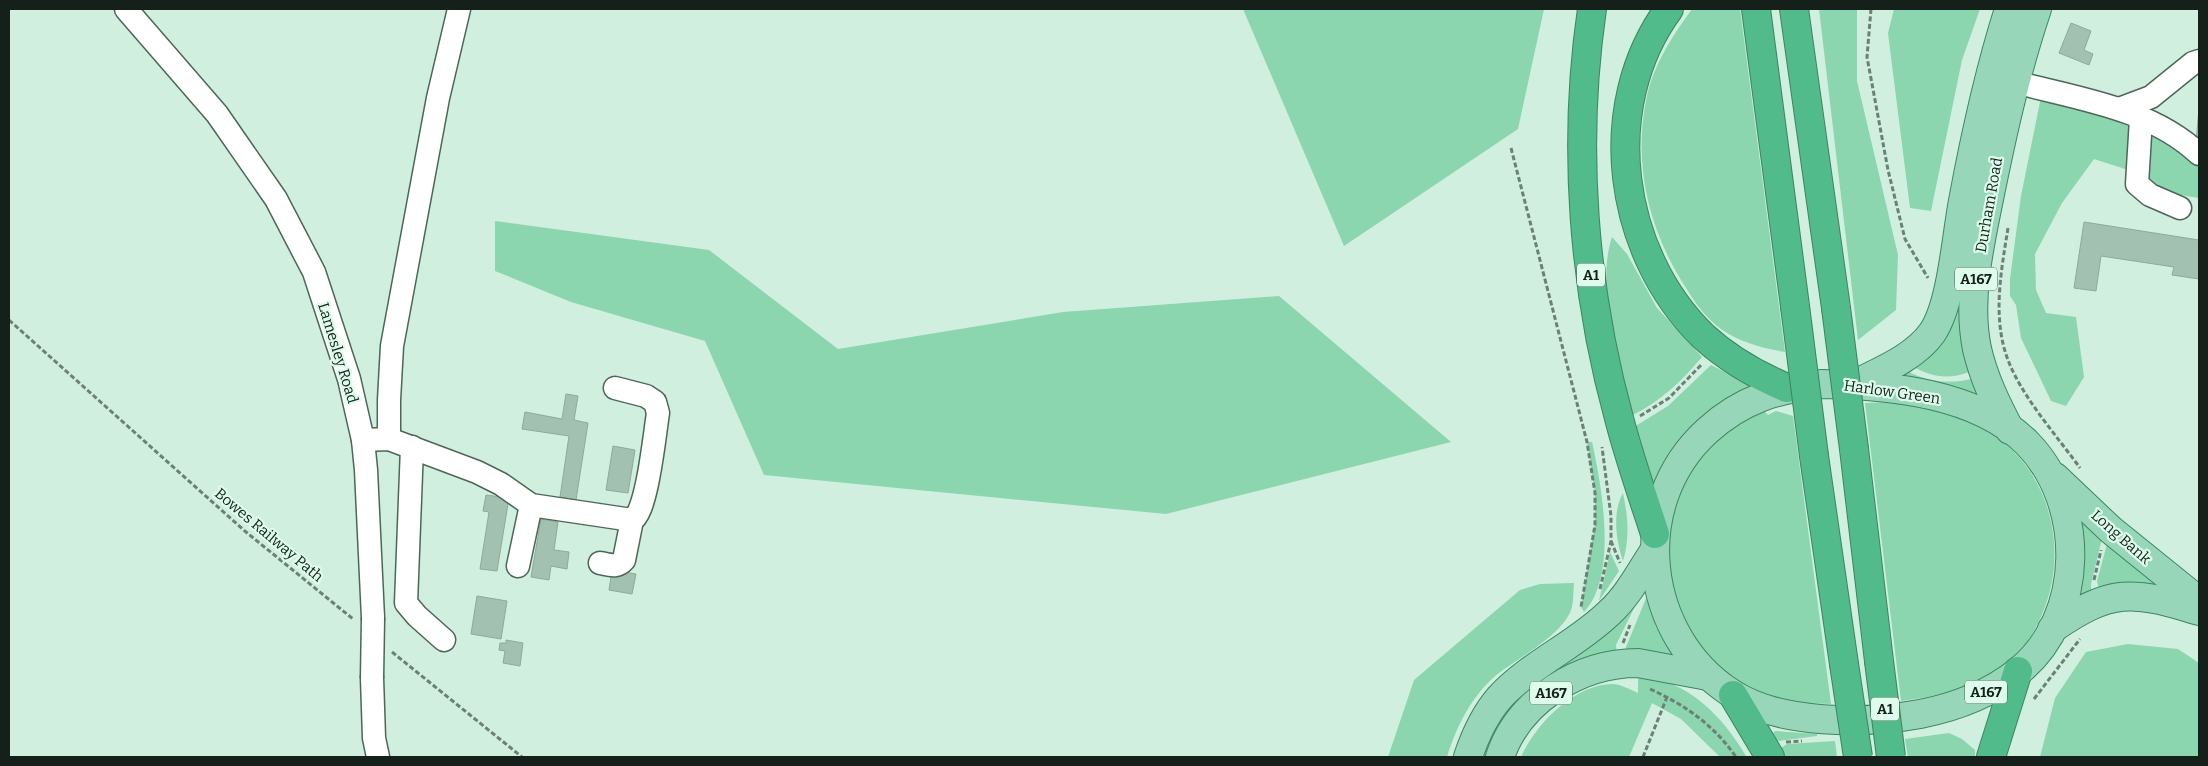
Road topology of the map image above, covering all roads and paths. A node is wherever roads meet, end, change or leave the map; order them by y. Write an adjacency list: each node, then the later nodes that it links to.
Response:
1 (126, 9): 27 (street, Lamesley Road)
2 (459, 9): 26 (street)
3 (1592, 9): 35 (highway, A1)
4 (1670, 9): 23 (highway)
5 (1794, 9): 62 (highway, A1, bridge)
6 (1871, 9): 18 (path)
7 (2009, 9): 21 (main road, Durham Road / A167)
8 (2037, 9): 11 (main road, Durham Road / A167)
9 (1756, 11): 61 (highway, A1, bridge)
10 (2199, 61): 12 (street)
11 (2015, 82): 12 (street); 25 (main road, Durham Road / A167)
12 (2119, 109): 13 (street)
13 (2141, 118): 15 (street); 16 (street)
14 (1511, 148): 47 (path)
15 (2198, 153)
16 (2180, 208)
17 (2009, 220): 31 (path)
18 (1931, 283)
19 (9, 320): 44 (path, Bowes Railway Path)
20 (1705, 361): 24 (path)
21 (1854, 385): 23 (main road, Harlow Green / A167); 25 (main road, Harlow Green / A167)
22 (615, 388): 33 (street)
23 (1786, 388): 35 (main road, Harlow Green / A167)
24 (1635, 419)
25 (2010, 430): 30 (main road, Harlow Green / A167)
26 (389, 438): 27 (street); 29 (street)
27 (363, 440): 44 (street, Lamesley Road)
28 (1602, 444): 34 (path)
29 (412, 447): 32 (street); 48 (street)
30 (2046, 470): 42 (main road, Long Bank); 45 (main road, Harlow Green / A167)
31 (2083, 472)
32 (531, 505): 33 (street); 39 (street)
33 (632, 520): 37 (street)
34 (1611, 540): 38 (path); 41 (path)
35 (1654, 543): 47 (main road, A167); 51 (main road, Harlow Green / A167)
36 (2102, 544): 40 (path)
37 (600, 563)
38 (1621, 565)
39 (518, 566)
40 (2094, 584)
41 (1599, 592)
42 (2199, 601)
43 (2199, 611): 45 (main road)
44 (363, 619): 54 (street, Lamesley Road, bridge)
45 (2052, 629): 50 (main road, Harlow Green / A167)
46 (2083, 636): 53 (path)
47 (1579, 638): 56 (main road, A167)
48 (444, 640)
49 (391, 651): 55 (path)
50 (2018, 672): 52 (main road, Harlow Green / A167); 63 (highway)
51 (1708, 676): 52 (main road, Harlow Green / A167); 57 (main road, A167)
52 (1733, 695): 60 (highway)
53 (2032, 702)
54 (378, 757)
55 (522, 757)
56 (1468, 757)
57 (1500, 757)
58 (1644, 757): 59 (path)
59 (1736, 757)
60 (1770, 757)
61 (1858, 757)
62 (1891, 757)
63 (1991, 757)

